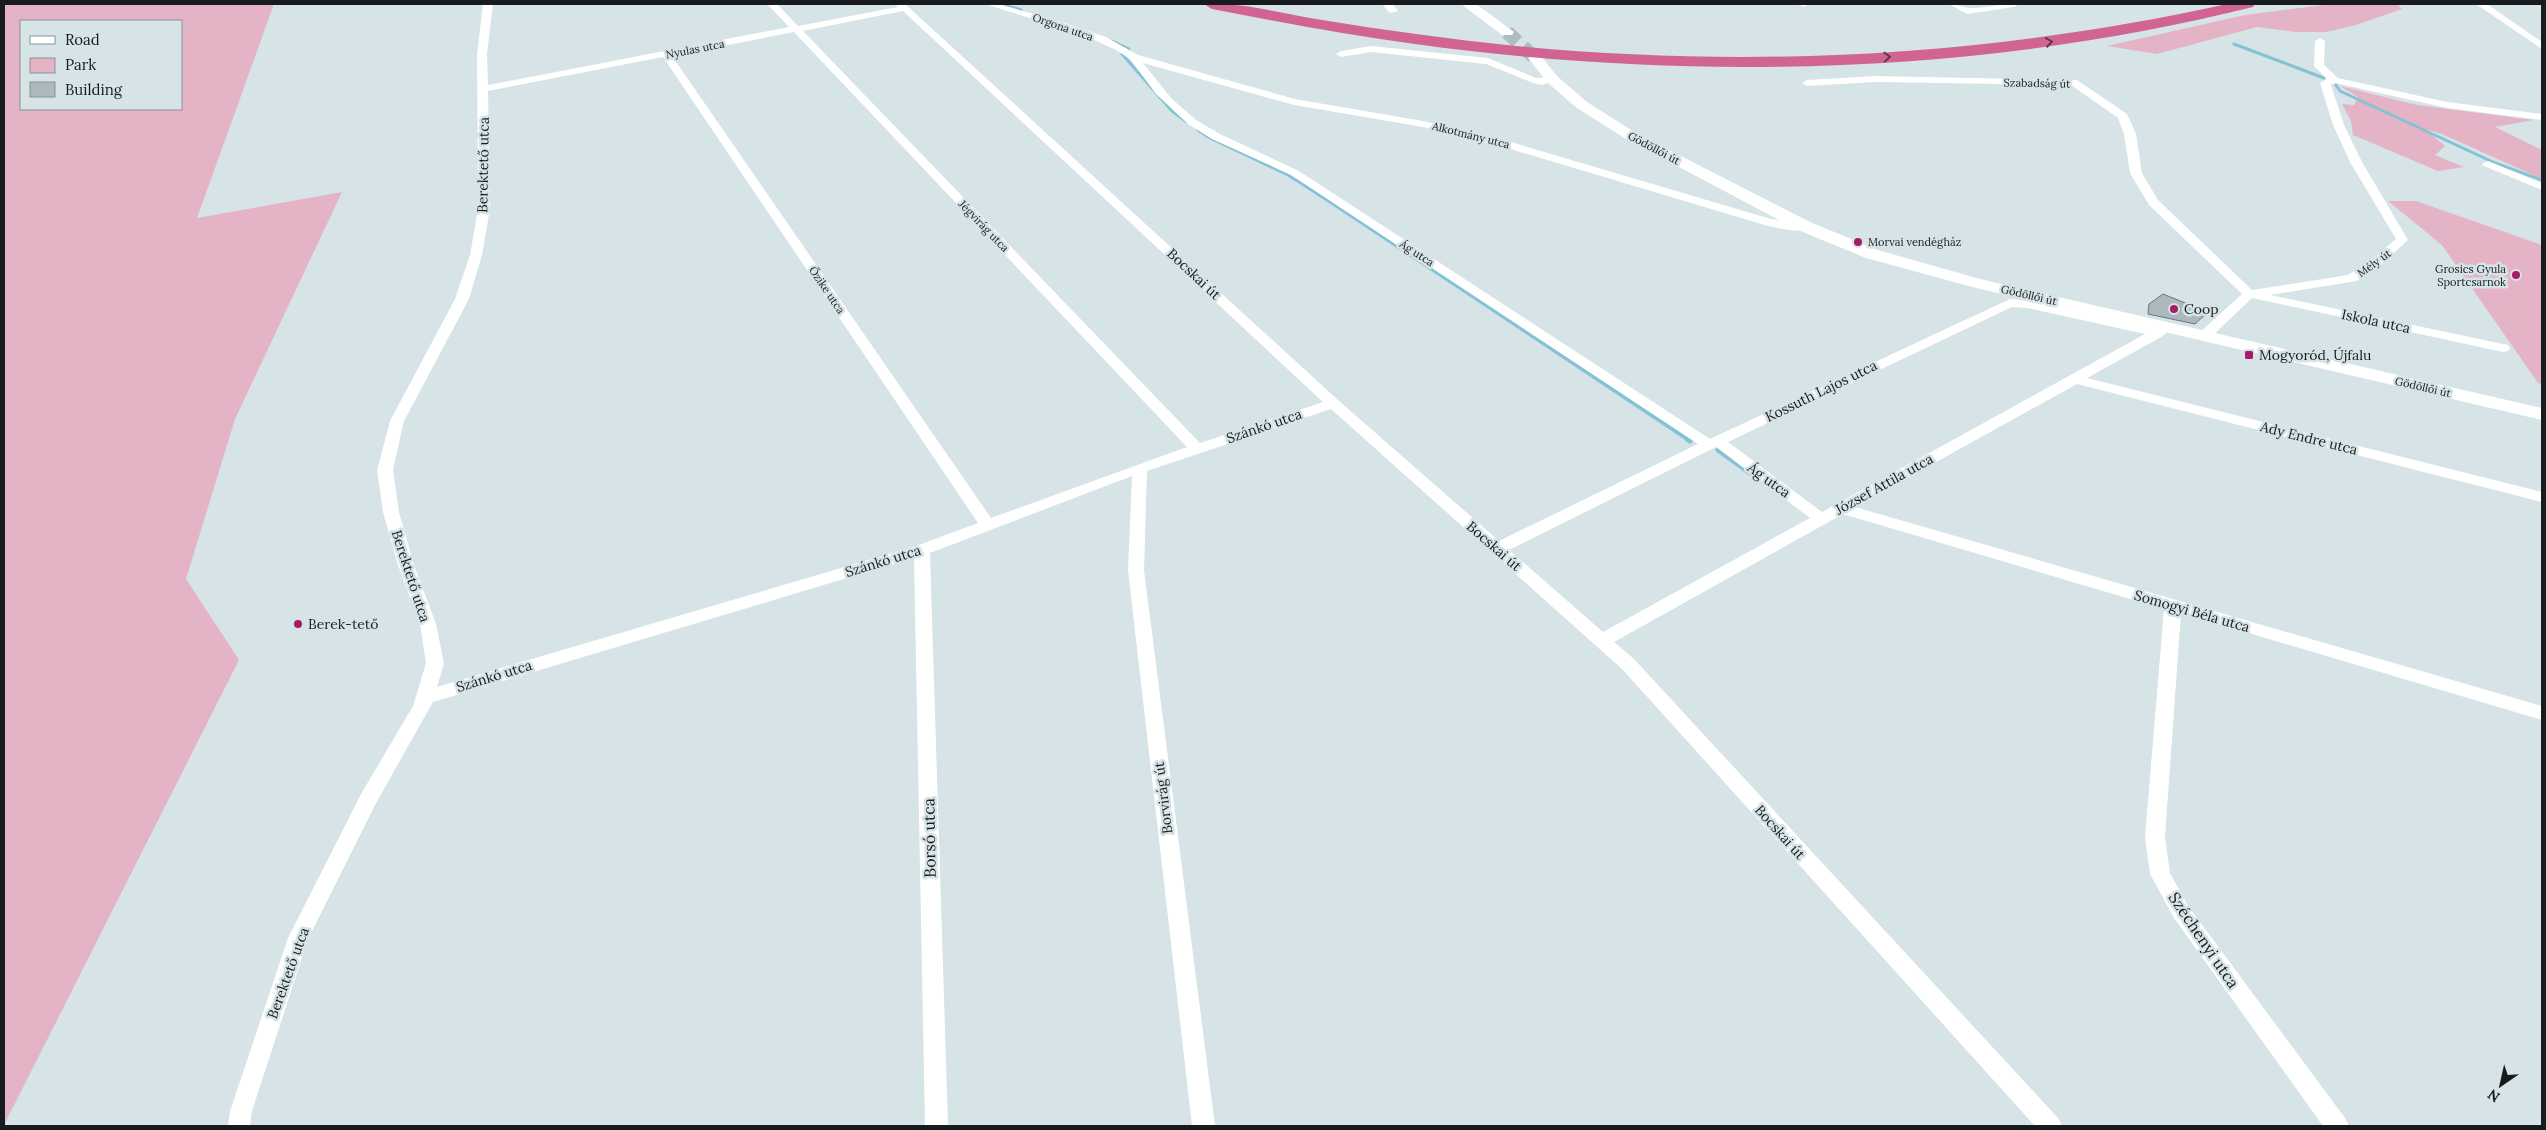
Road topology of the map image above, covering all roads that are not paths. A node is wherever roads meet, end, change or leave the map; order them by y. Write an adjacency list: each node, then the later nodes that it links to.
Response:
1 (488, 4): 24 (street, Berektető utca)
2 (772, 4): 13 (street, Jégvirág utca)
3 (990, 4): 19 (street, Orgona utca)
4 (1212, 4): 10 (highway, one-way to 10)
5 (1264, 4): 9 (highway)
6 (1468, 4): 14 (main road)
7 (1954, 4): 8 (street)
8 (2014, 4)
9 (2186, 4)
10 (2248, 4)
11 (2480, 4): 16 (street)
12 (903, 6): 13 (street, Nyulas utca); 34 (street, Bocskai út)
13 (796, 30): 17 (street, Nyulas utca); 37 (street, Jégvirág utca)
14 (1507, 32)
15 (2320, 41): 22 (street)
16 (2542, 46)
17 (666, 54): 24 (street, Nyulas utca); 42 (street, Őzike utca)
18 (1341, 54): 21 (street)
19 (1134, 57): 28 (street, Alkotmány utca); 36 (street, Ág utca)
20 (1535, 58): 21 (main road, Gödöllői út)
21 (1553, 80): 28 (main road, Gödöllői út)
22 (2334, 80): 25 (street); 29 (street, Mély út)
23 (1807, 84): 29 (street, Szabadság út)
24 (483, 89): 47 (street, Berektető utca)
25 (2542, 118)
26 (2488, 164): 27 (street)
27 (2542, 186)
28 (1804, 226): 30 (main road, Gödöllői út)
29 (2249, 294): 31 (street); 32 (street, Iskola utca)
30 (2163, 330): 31 (main road, Gödöllői út); 33 (street, József Attila utca); 36 (street, Kossuth Lajos utca)
31 (2204, 336): 35 (main road, Gödöllői út)
32 (2503, 348)
33 (2075, 379): 39 (street, Ady Endre utca); 40 (street, József Attila utca)
34 (1333, 403): 37 (street, Szánkó utca); 43 (street, Bocskai út)
35 (2542, 414)
36 (1713, 443): 41 (street, Ág utca); 43 (street, Kossuth Lajos utca)
37 (1197, 449): 38 (street, Szánkó utca)
38 (1140, 468): 42 (street, Szánkó utca); 51 (street, Borvirág út)
39 (2542, 497)
40 (1841, 508): 41 (street, József Attila utca); 45 (street, Somogyi Béla utca)
41 (1822, 519): 46 (street, József Attila utca)
42 (988, 525): 44 (street, Szánkó utca)
43 (1497, 549): 46 (street, Bocskai út)
44 (922, 550): 47 (street, Szánkó utca); 50 (street, Borsó utca)
45 (2173, 605): 48 (street, Somogyi Béla utca); 53 (street, Széchenyi utca)
46 (1602, 641): 52 (street, Bocskai út)
47 (425, 697): 49 (street, Berektető utca)
48 (2542, 713)
49 (239, 1126)
50 (937, 1126)
51 (1204, 1126)
52 (2050, 1126)
53 (2337, 1126)

